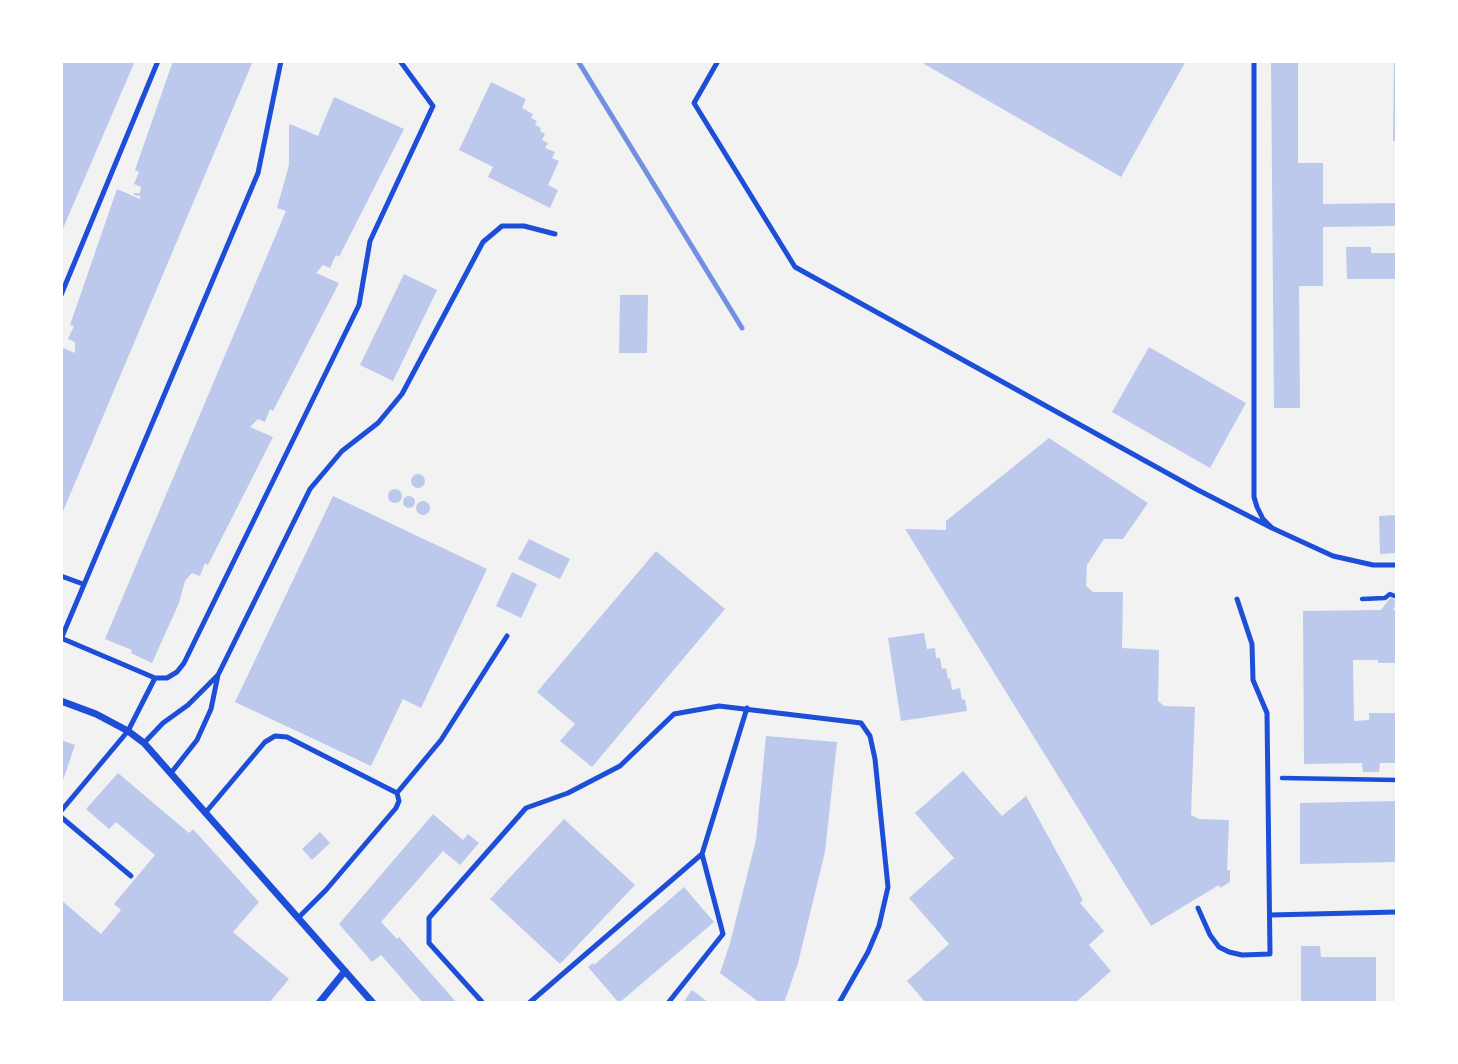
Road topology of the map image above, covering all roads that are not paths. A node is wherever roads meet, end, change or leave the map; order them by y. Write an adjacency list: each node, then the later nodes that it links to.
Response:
1 (158, 61): 7 (lane)
2 (281, 61): 11 (lane)
3 (400, 61): 16 (lane)
4 (718, 61): 8 (lane)
5 (1254, 61): 8 (lane)
6 (555, 234): 15 (lane)
7 (61, 295)
8 (1272, 528): 9 (lane)
9 (1397, 565)
10 (61, 576): 11 (lane)
11 (83, 584): 14 (lane)
12 (1237, 599): 30 (lane)
13 (508, 636): 22 (lane)
14 (61, 638): 16 (lane)
15 (218, 675): 20 (lane); 21 (lane)
16 (155, 678): 19 (lane)
17 (61, 701): 19 (street)
18 (747, 708): 26 (lane); 35 (lane); 38 (lane)
19 (128, 731): 20 (street); 23 (lane)
20 (144, 743): 21 (street)
21 (171, 773): 24 (street)
22 (397, 793): 24 (lane); 31 (lane)
23 (61, 811)
24 (206, 812): 31 (street)
25 (61, 817): 27 (lane)
26 (702, 854): 36 (lane); 37 (lane)
27 (131, 876)
28 (1198, 908): 30 (lane)
29 (1397, 912): 30 (lane)
30 (1270, 915)
31 (298, 918): 32 (street)
32 (345, 971): 33 (street); 34 (street)
33 (319, 1003)
34 (373, 1003)
35 (483, 1003)
36 (529, 1003)
37 (668, 1003)
38 (839, 1003)

